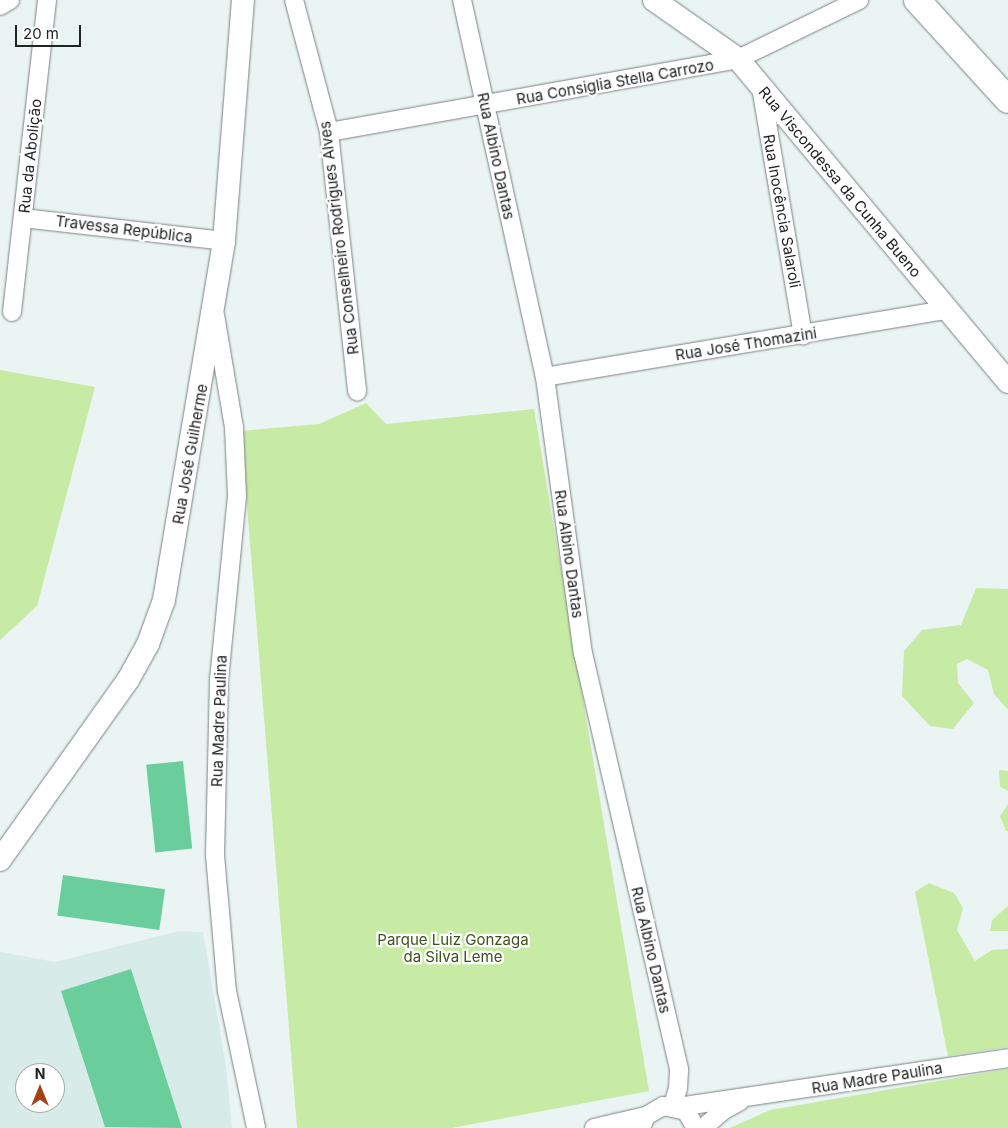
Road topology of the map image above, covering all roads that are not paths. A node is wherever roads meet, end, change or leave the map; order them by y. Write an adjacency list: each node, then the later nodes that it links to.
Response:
1 (10, 0): 9 (street)
2 (47, 0): 15 (street, Rua da Abolição)
3 (243, 0): 16 (street, Rua José Guilherme)
4 (294, 0): 14 (street, Rua Conselheiro Rodrigues Alves)
5 (462, 0): 13 (street, Rua Albino Dantas)
6 (654, 0): 10 (street, Rua Viscondessa da Cunha Bueno)
7 (858, 0): 10 (street, Rua Consiglia Stella Carrozo)
8 (918, 0): 12 (main road)
9 (0, 6)
10 (738, 59): 11 (street, Rua Viscondessa da Cunha Bueno); 13 (street, Rua Consiglia Stella Carrozo)
11 (761, 87): 17 (street, Rua Viscondessa da Cunha Bueno); 20 (street, Rua Inocência Salaroli)
12 (1008, 100)
13 (485, 106): 14 (street, Rua Consiglia Stella Carrozo); 21 (street, Rua Albino Dantas)
14 (329, 132): 23 (street, Rua Conselheiro Rodrigues Alves)
15 (23, 218): 16 (street, Travessa República); 18 (street, Rua da Abolição)
16 (224, 241): 19 (street, Rua José Guilherme)
17 (947, 310): 20 (street, Rua José Thomazini); 22 (street, Rua Viscondessa da Cunha Bueno)
18 (12, 312)
19 (215, 312): 24 (street, Rua José Guilherme); 29 (street, Rua Madre Paulina)
20 (803, 335): 21 (street, Rua José Thomazini)
21 (545, 378): 27 (street, Rua Albino Dantas)
22 (1008, 382)
23 (357, 391)
24 (0, 860)
25 (1008, 1058): 26 (street, Rua Madre Paulina)
26 (745, 1098): 27 (street, Rua Madre Paulina); 32 (street, Rua Madre Paulina)
27 (675, 1106): 28 (street, Rua Madre Paulina); 31 (street)
28 (644, 1122): 30 (street)
29 (256, 1128)
30 (594, 1128)
31 (696, 1128)
32 (703, 1128)

